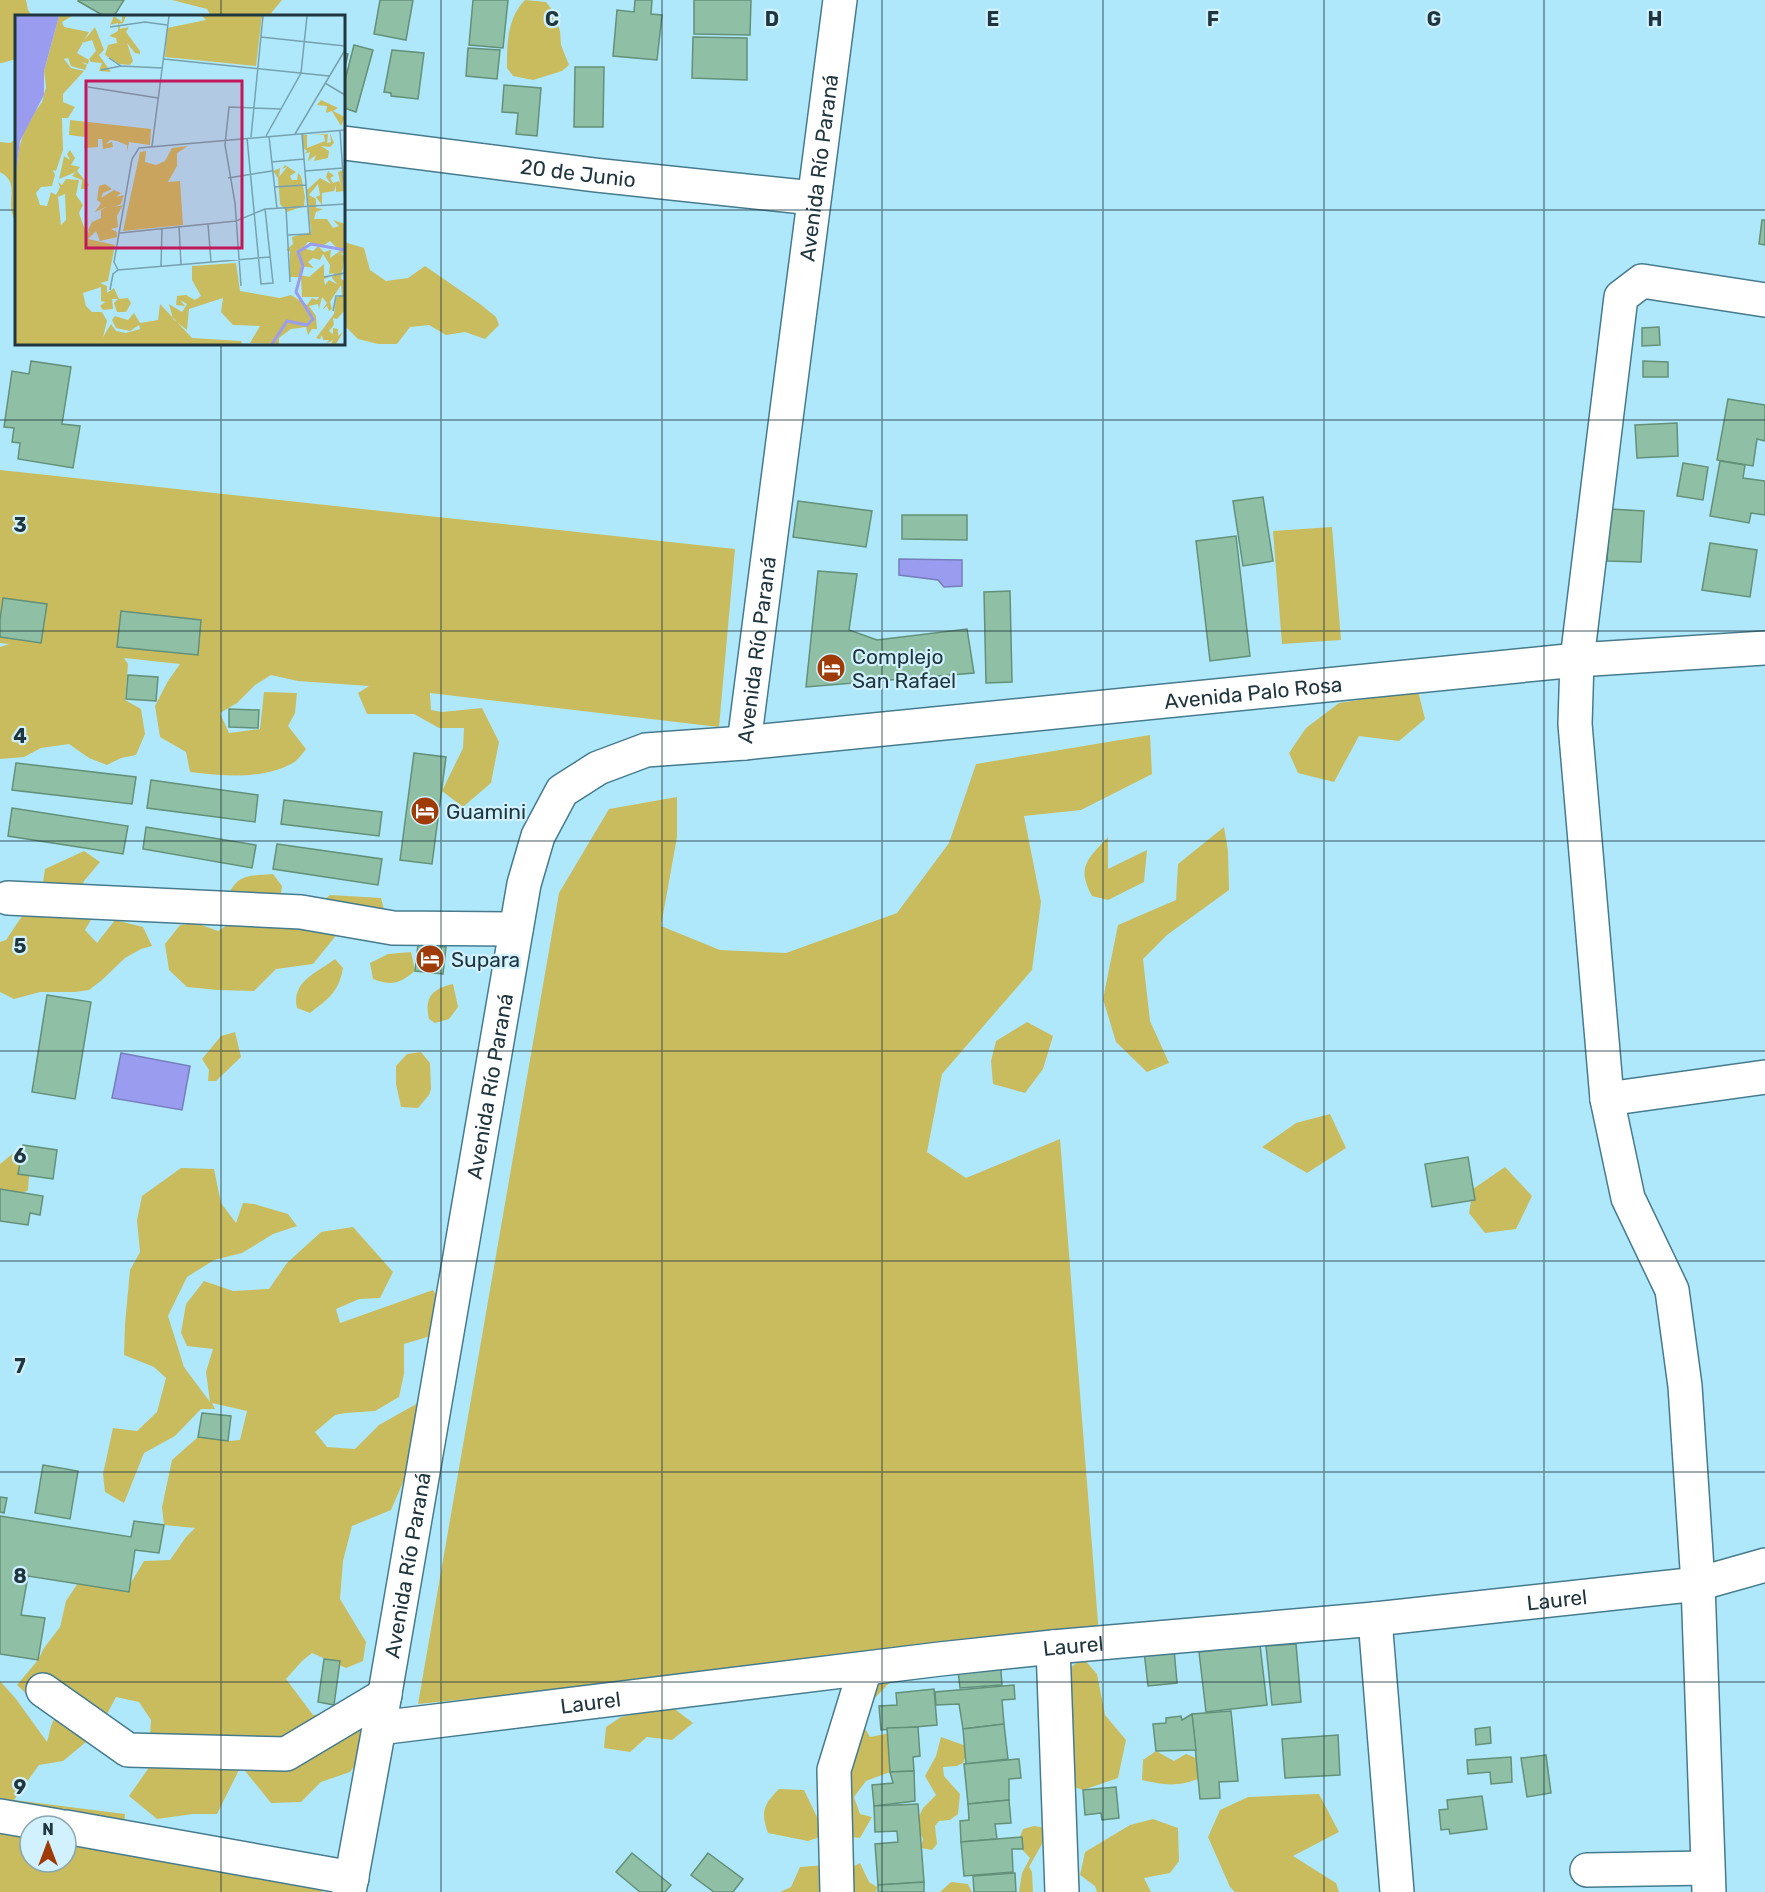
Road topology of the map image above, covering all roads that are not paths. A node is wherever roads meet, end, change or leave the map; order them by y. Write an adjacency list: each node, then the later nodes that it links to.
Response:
1 (840, 0): 3 (street, Avenida Río Paraná)
2 (345, 143): 3 (street, 20 de Junio)
3 (813, 198): 7 (street, Avenida Río Paraná)
4 (1765, 300): 6 (street)
5 (1765, 648): 6 (street, Avenida Palo Rosa)
6 (1577, 660): 7 (street, Avenida Palo Rosa); 11 (street)
7 (744, 743): 9 (street, Avenida Río Paraná)
8 (8, 898): 9 (street)
9 (516, 929): 18 (street, Avenida Río Paraná)
10 (1765, 1077): 11 (street)
11 (1607, 1099): 13 (street)
12 (1765, 1565): 13 (street, Laurel)
13 (1698, 1584): 14 (street, Laurel); 24 (street)
14 (1375, 1619): 15 (street, Laurel); 28 (street)
15 (1053, 1647): 16 (street, Laurel); 27 (street)
16 (865, 1669): 19 (street, Laurel); 26 (street)
17 (43, 1690): 18 (street)
18 (385, 1695): 19 (street, Avenida Río Paraná)
19 (379, 1728): 25 (street, Avenida Río Paraná)
20 (0, 1816): 21 (street)
21 (18, 1819)
22 (78, 1829): 25 (street)
23 (1587, 1870): 24 (street)
24 (1708, 1880)
25 (350, 1885)
26 (837, 1892)
27 (1062, 1892)
28 (1397, 1892)

